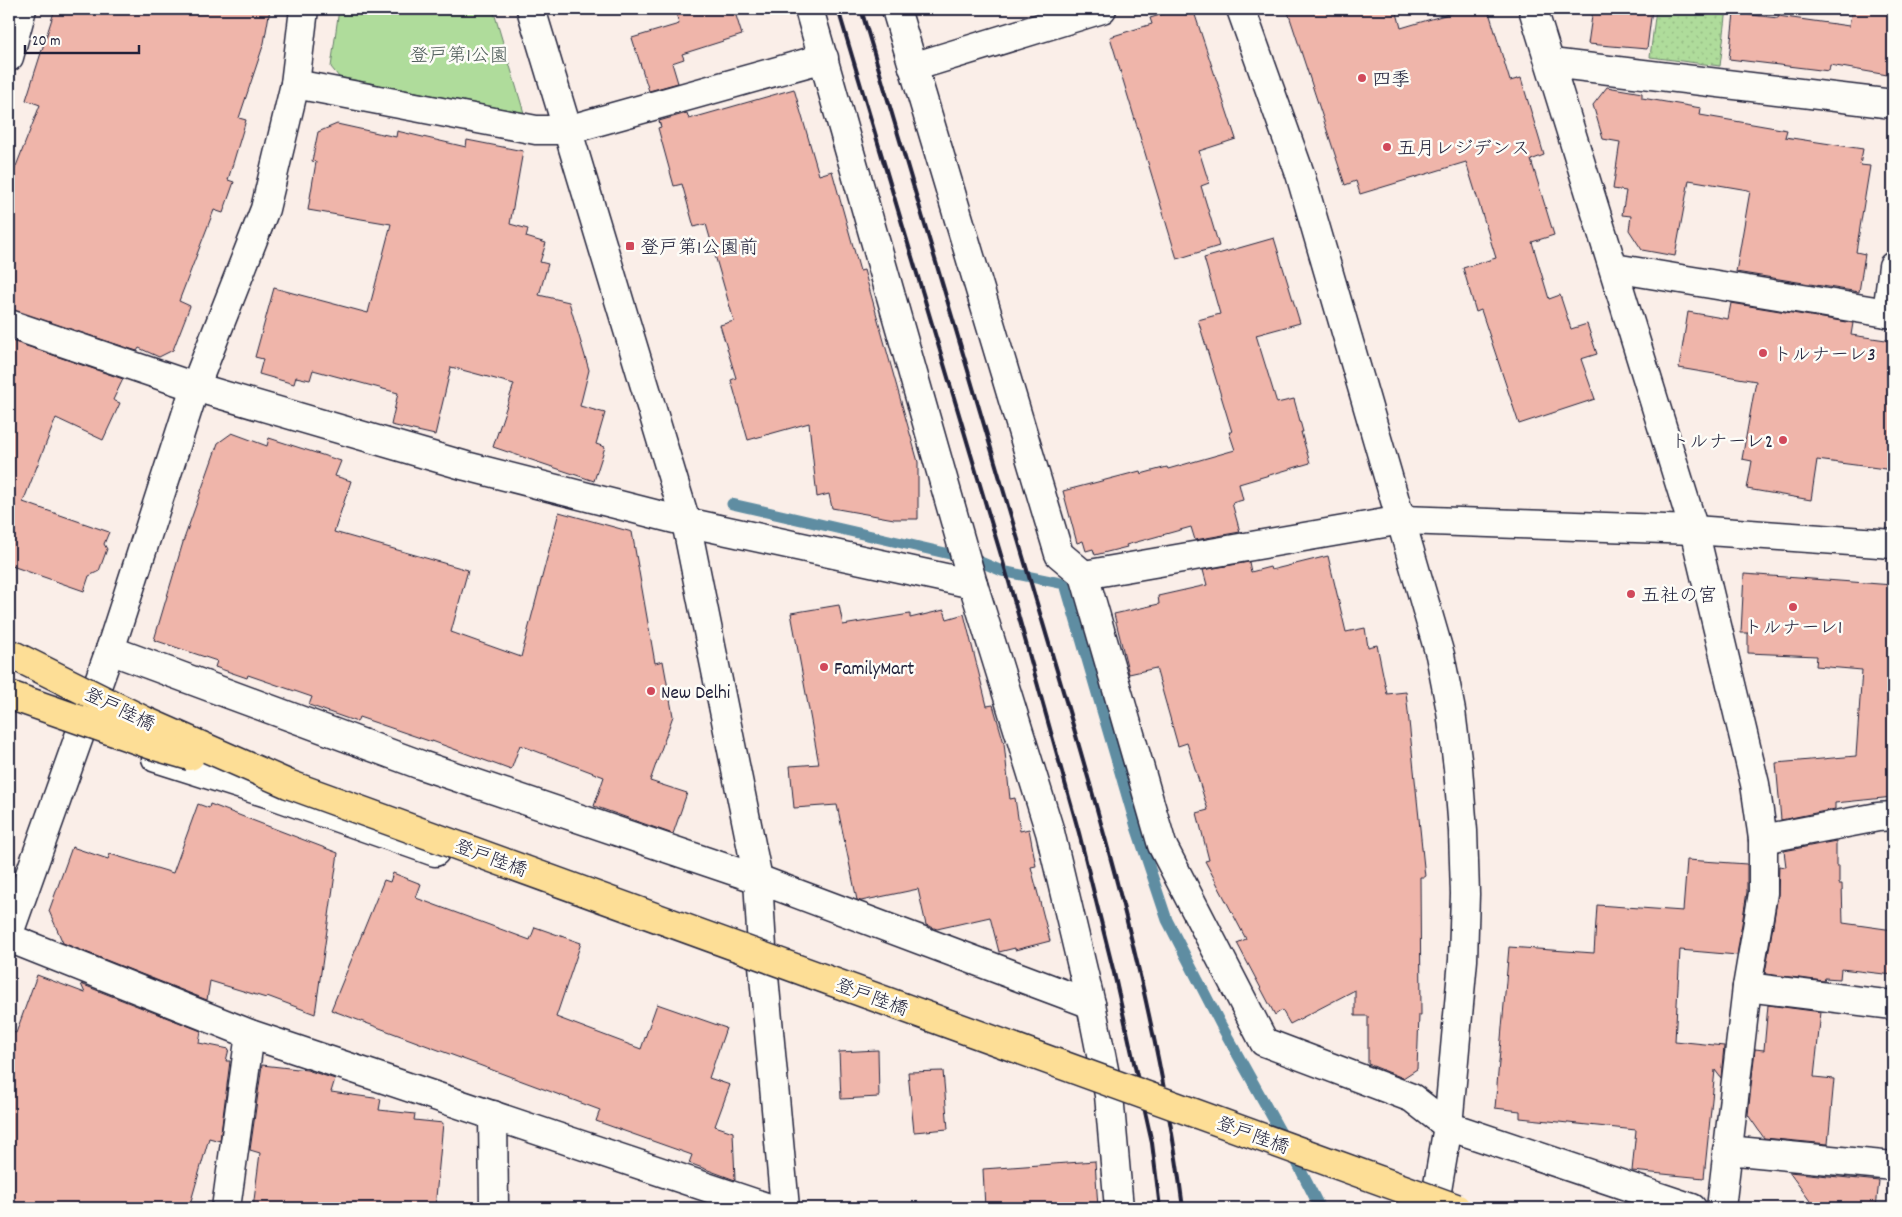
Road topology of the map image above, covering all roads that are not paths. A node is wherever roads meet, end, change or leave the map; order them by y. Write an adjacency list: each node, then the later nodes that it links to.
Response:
1 (304, 9): 13 (street)
2 (531, 9): 15 (street)
3 (809, 9): 10 (street)
4 (896, 9): 12 (street)
5 (1102, 9): 12 (street)
6 (1241, 9): 21 (street)
7 (1533, 9): 11 (street)
8 (18, 10): 9 (street)
9 (9, 57)
10 (824, 58): 15 (street); 26 (street)
11 (1551, 63): 14 (street); 17 (street)
12 (913, 67): 25 (street)
13 (296, 84): 15 (street); 20 (street)
14 (1893, 104)
15 (567, 130): 22 (street)
16 (1893, 266): 18 (street)
17 (1614, 268): 18 (street); 23 (street)
18 (1890, 314)
19 (9, 324): 20 (street)
20 (196, 387): 22 (street); 27 (street)
21 (1402, 520): 23 (street); 25 (street); 44 (street)
22 (686, 522): 26 (street); 34 (street)
23 (1694, 530): 24 (street); 33 (street)
24 (1893, 544)
25 (1084, 575): 44 (street)
26 (972, 580): 39 (street)
27 (110, 650): 30 (street); 34 (street)
28 (9, 653): 31 (main road, 登戸陸橋, bridge)
29 (9, 695): 31 (main road, 登戸陸橋, bridge)
30 (80, 736): 35 (street); 37 (street)
31 (288, 784): 48 (main road, 登戸陸橋, bridge)
32 (1893, 816): 33 (street)
33 (1763, 838): 38 (street)
34 (758, 878): 37 (street); 39 (street)
35 (9, 933)
36 (9, 938): 41 (street)
37 (763, 964): 42 (street); 52 (street)
38 (1747, 986): 40 (street); 45 (street)
39 (1090, 1004): 42 (street)
40 (1893, 1004)
41 (250, 1034): 43 (street); 49 (street)
42 (1109, 1095): 53 (street)
43 (493, 1115): 50 (street); 51 (street)
44 (1448, 1126): 48 (street); 54 (street)
45 (1727, 1150): 47 (street); 55 (street)
46 (1282, 1160): 48 (street)
47 (1893, 1166)
48 (1442, 1204)
49 (226, 1208)
50 (494, 1208)
51 (769, 1208)
52 (785, 1208)
53 (1119, 1208)
54 (1692, 1208)
55 (1721, 1208)

